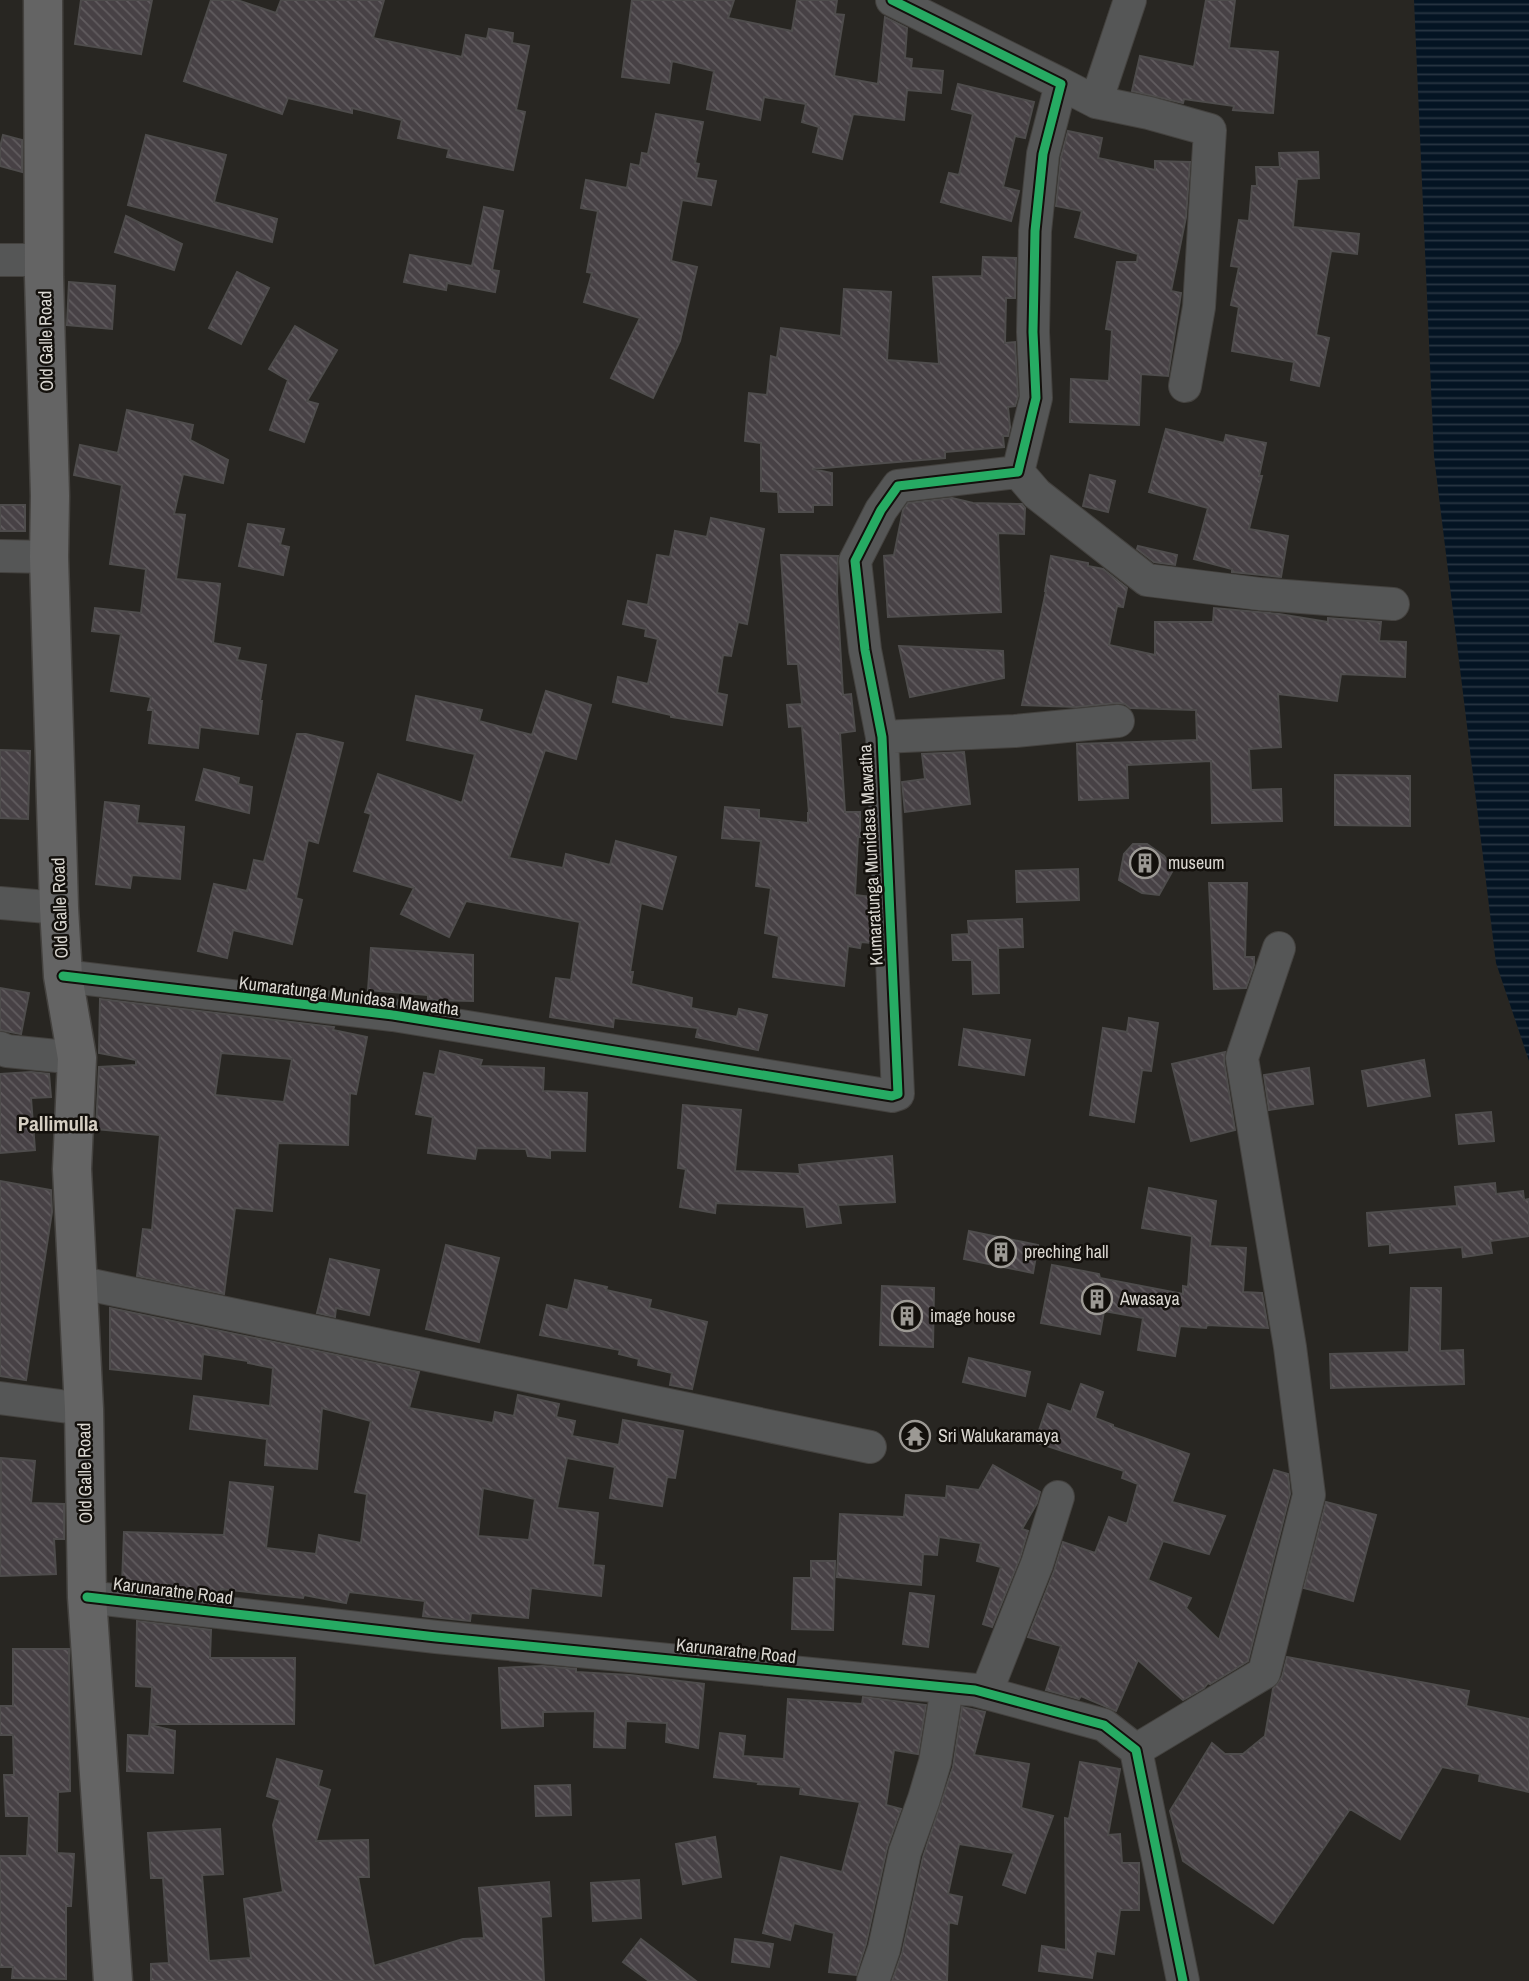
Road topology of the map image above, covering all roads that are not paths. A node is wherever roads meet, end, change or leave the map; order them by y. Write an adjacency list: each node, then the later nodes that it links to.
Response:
1 (43, 0): 7 (highway, Old Galle Road)
2 (892, 0): 4 (street)
3 (1130, 0): 5 (street)
4 (1061, 84): 5 (street); 9 (street)
5 (1096, 102): 8 (street)
6 (0, 260): 7 (street)
7 (45, 260): 11 (highway, Old Galle Road)
8 (1185, 386)
9 (1018, 472): 12 (street); 14 (street, Kumaratunga Munidasa Mawatha)
10 (0, 556): 11 (street)
11 (49, 557): 16 (highway, Old Galle Road)
12 (1393, 604)
13 (1118, 720): 14 (street)
14 (882, 737): 18 (street, Kumaratunga Munidasa Mawatha)
15 (0, 903): 16 (street)
16 (59, 908): 18 (highway, Old Galle Road)
17 (1279, 948): 29 (street)
18 (63, 976): 20 (highway, Old Galle Road)
19 (0, 1048): 20 (street)
20 (77, 1058): 21 (highway, Old Galle Road)
21 (77, 1282): 23 (highway, Old Galle Road); 24 (street)
22 (0, 1398): 23 (street)
23 (85, 1409): 26 (highway, Old Galle Road)
24 (870, 1447)
25 (1058, 1497): 28 (street)
26 (87, 1597): 27 (street, Karunaratne Road); 30 (highway, Old Galle Road)
27 (947, 1688): 28 (street, Karunaratne Road); 31 (street)
28 (986, 1693): 29 (street, Karunaratne Road)
29 (1136, 1751): 32 (street)
30 (113, 1981)
31 (873, 1981)
32 (1183, 1981)

